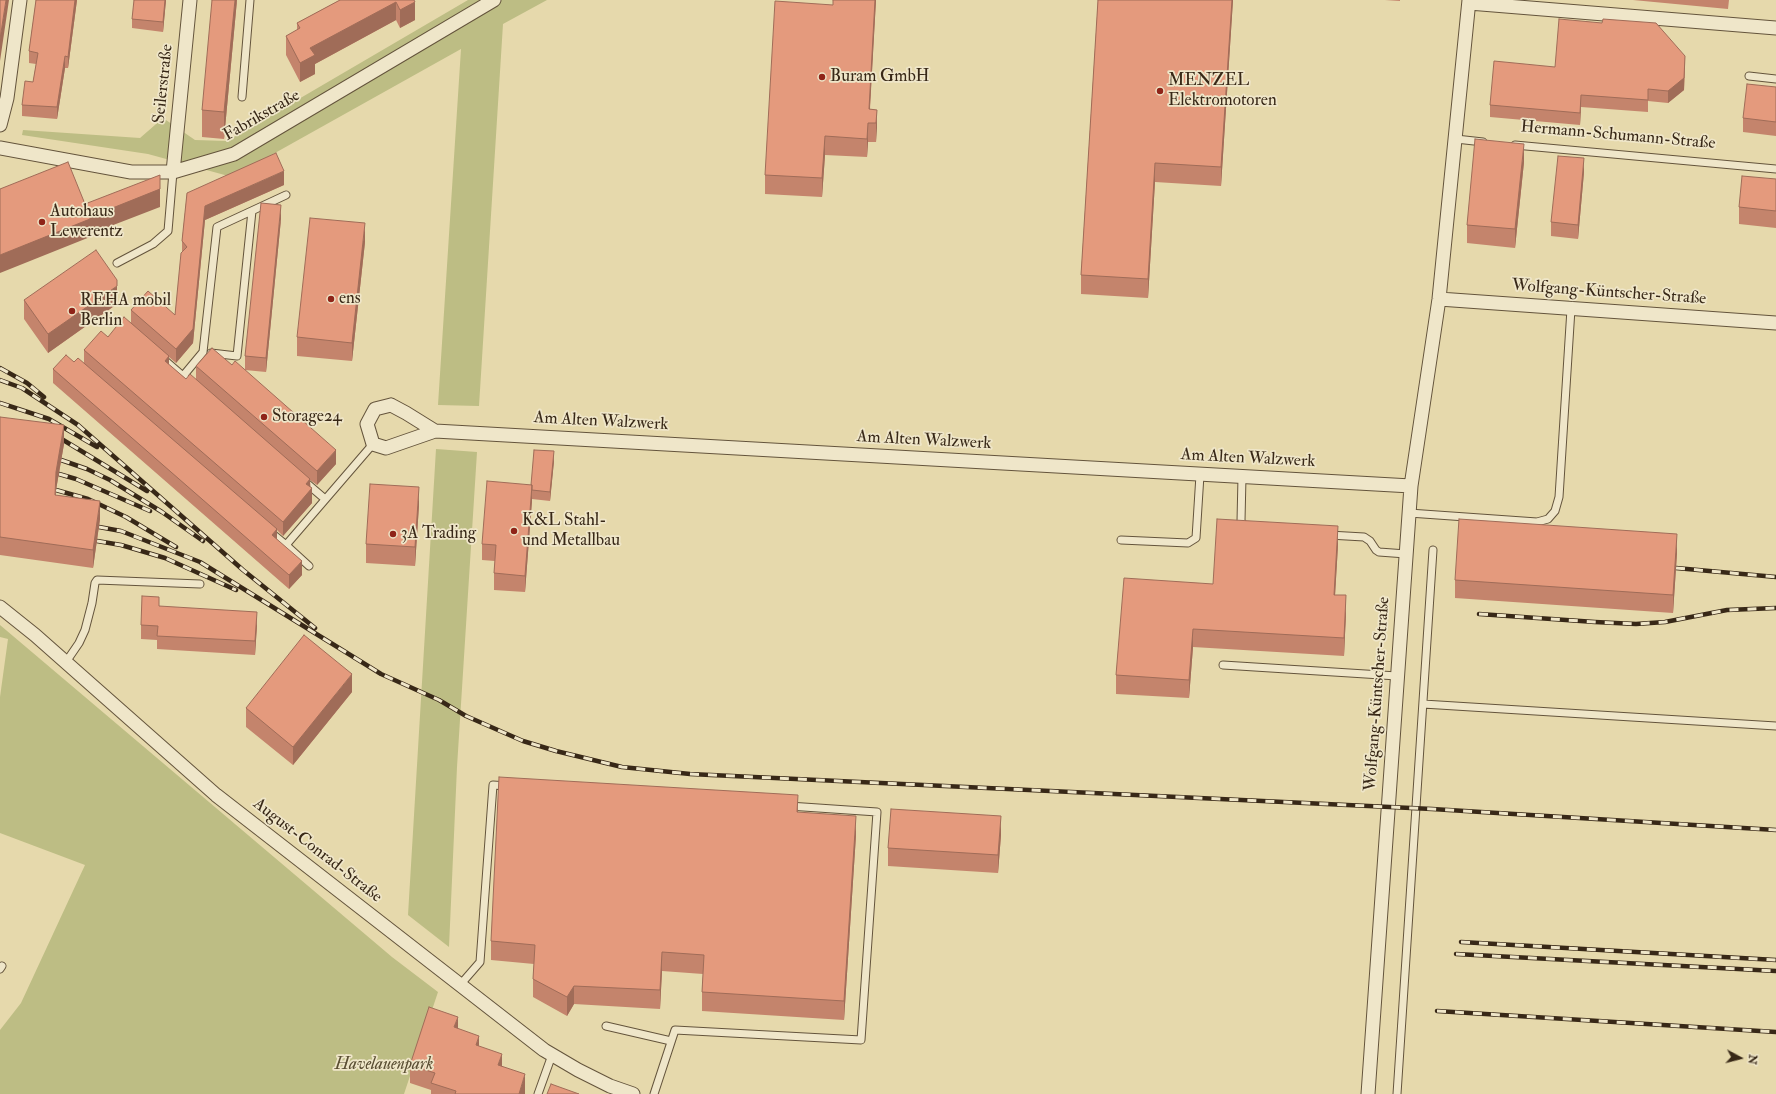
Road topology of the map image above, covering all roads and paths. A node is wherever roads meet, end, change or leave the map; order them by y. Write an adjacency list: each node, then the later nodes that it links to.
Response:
1 (20, 0): 10 (street)
2 (190, 0): 16 (street, Seilerstraße)
3 (250, 0): 9 (lane)
4 (494, 0): 16 (street, Fabrikstraße)
5 (1469, 2): 6 (street); 11 (street, Wolfgang-Küntscher-Straße)
6 (1776, 28)
7 (1749, 76): 8 (lane)
8 (1776, 78)
9 (242, 97)
10 (0, 126)
11 (1456, 139): 12 (lane); 20 (street, Wolfgang-Küntscher-Straße)
12 (1487, 142)
13 (1511, 144): 15 (lane, Hermann-Schumann-Straße)
14 (0, 148): 16 (street, Fabrikstraße)
15 (1776, 169)
16 (173, 172): 19 (lane)
17 (286, 195): 18 (lane)
18 (252, 211): 24 (lane); 24 (lane)
19 (116, 262)
20 (1439, 298): 21 (street, Wolfgang-Küntscher-Straße); 32 (street, Wolfgang-Küntscher-Straße)
21 (1571, 309): 22 (street, Wolfgang-Küntscher-Straße); 34 (lane)
22 (1776, 323)
23 (155, 352): 25 (lane)
24 (203, 352): 25 (lane)
25 (183, 376): 26 (lane)
26 (201, 391)
27 (435, 431): 28 (street, Am Alten Walzwerk); 28 (street, Am Alten Walzwerk); 30 (street, Am Alten Walzwerk)
28 (373, 444): 33 (lane)
29 (295, 474): 33 (lane)
30 (1200, 475): 31 (street, Am Alten Walzwerk); 38 (lane)
31 (1242, 477): 32 (street, Am Alten Walzwerk); 36 (lane)
32 (1411, 486): 34 (street, Wolfgang-Küntscher-Straße)
33 (325, 499): 39 (lane)
34 (1409, 513): 41 (street, Wolfgang-Küntscher-Straße)
35 (262, 525): 39 (lane)
36 (1250, 529)
37 (1318, 534): 41 (lane)
38 (1121, 540)
39 (286, 545): 42 (lane)
40 (1433, 550): 48 (lane)
41 (1406, 554): 47 (street, Wolfgang-Küntscher-Straße)
42 (309, 566)
43 (200, 584): 45 (lane)
44 (0, 607): 45 (street, August-Conrad-Straße)
45 (66, 662): 52 (street, August-Conrad-Straße)
46 (1223, 666): 47 (lane)
47 (1397, 676): 59 (street, Wolfgang-Küntscher-Straße)
48 (1423, 704): 49 (lane); 60 (lane)
49 (1776, 726)
50 (516, 787): 52 (lane)
51 (783, 805): 54 (lane)
52 (460, 985): 55 (street, August-Conrad-Straße)
53 (606, 1026): 54 (lane)
54 (671, 1041): 58 (lane)
55 (552, 1055): 56 (lane); 57 (street, August-Conrad-Straße)
56 (538, 1094)
57 (633, 1094)
58 (654, 1094)
59 (1368, 1094)
60 (1397, 1094)

